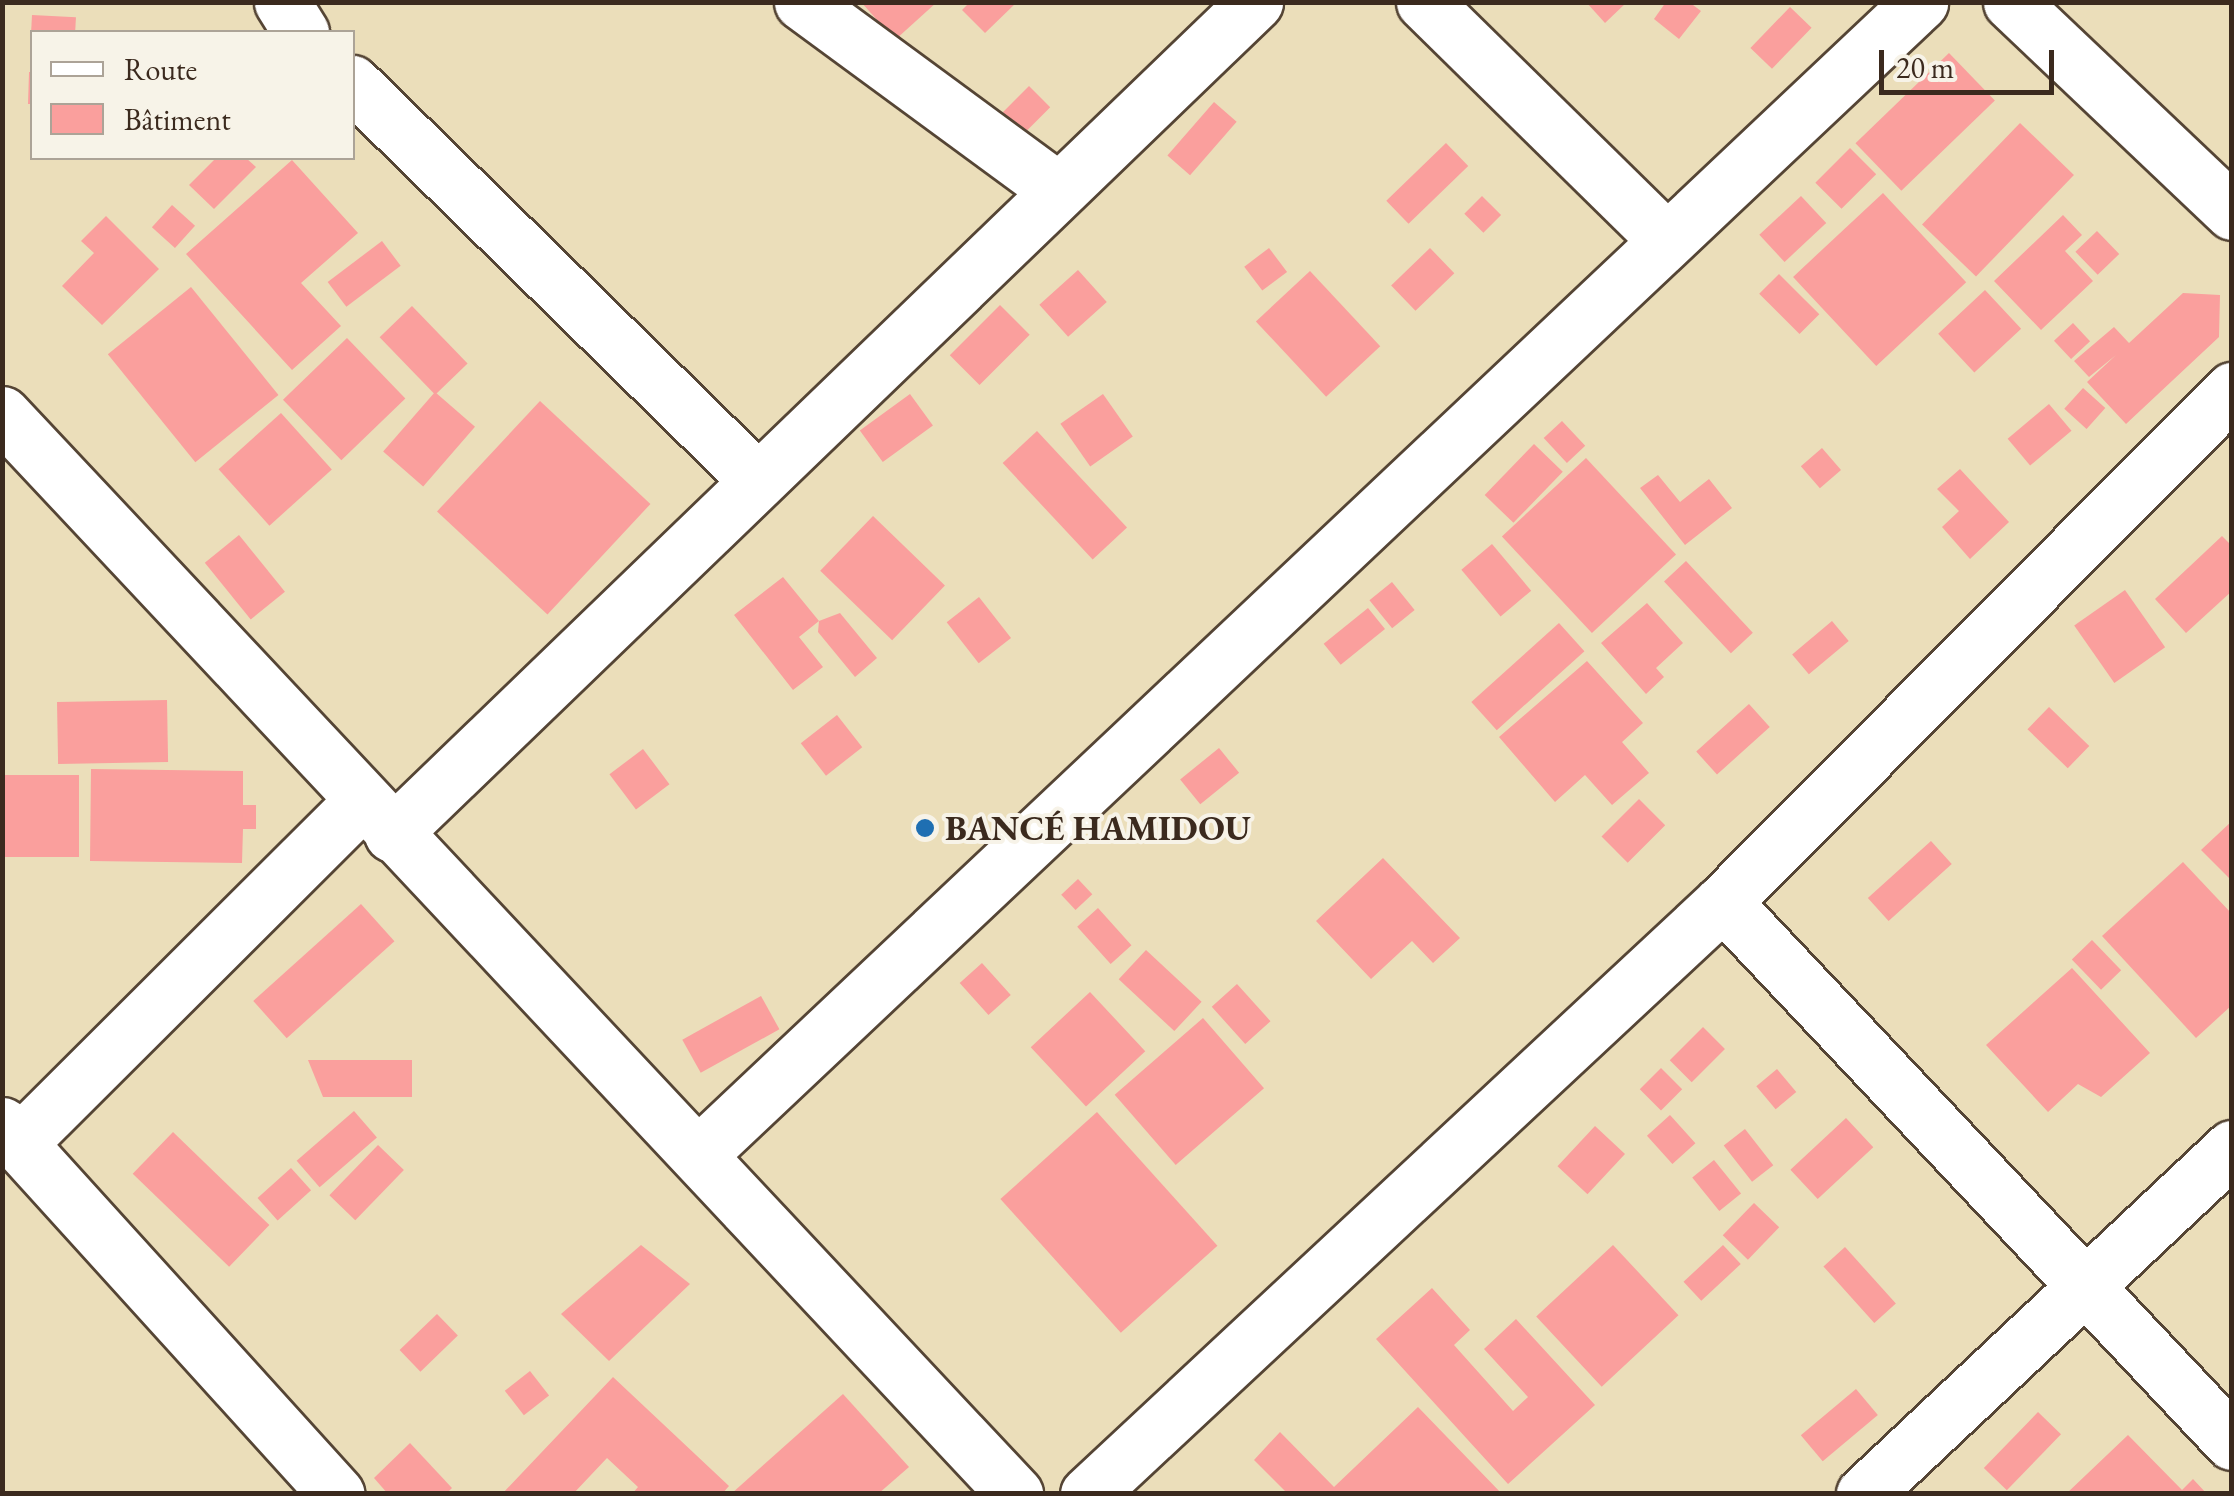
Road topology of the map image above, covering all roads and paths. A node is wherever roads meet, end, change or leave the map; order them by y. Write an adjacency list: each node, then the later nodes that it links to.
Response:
1 (282, 2): 7 (street)
2 (802, 2): 9 (street)
3 (1254, 2): 9 (street)
4 (1424, 2): 11 (street)
5 (1920, 2): 11 (street)
6 (2011, 2): 10 (street)
7 (300, 30)
8 (355, 86): 14 (street)
9 (1058, 190): 14 (street)
10 (2232, 212)
11 (1665, 238): 19 (street)
12 (2232, 390): 16 (street)
13 (14, 450): 15 (street)
14 (755, 478): 15 (street)
15 (376, 818): 17 (street); 19 (street)
16 (1723, 902): 20 (street); 24 (street)
17 (10, 1134): 22 (street)
18 (2232, 1148): 20 (street)
19 (699, 1154): 23 (street)
20 (2085, 1287): 21 (street); 25 (street)
21 (2232, 1442)
22 (337, 1494)
23 (1015, 1494)
24 (1088, 1494)
25 (1864, 1494)

